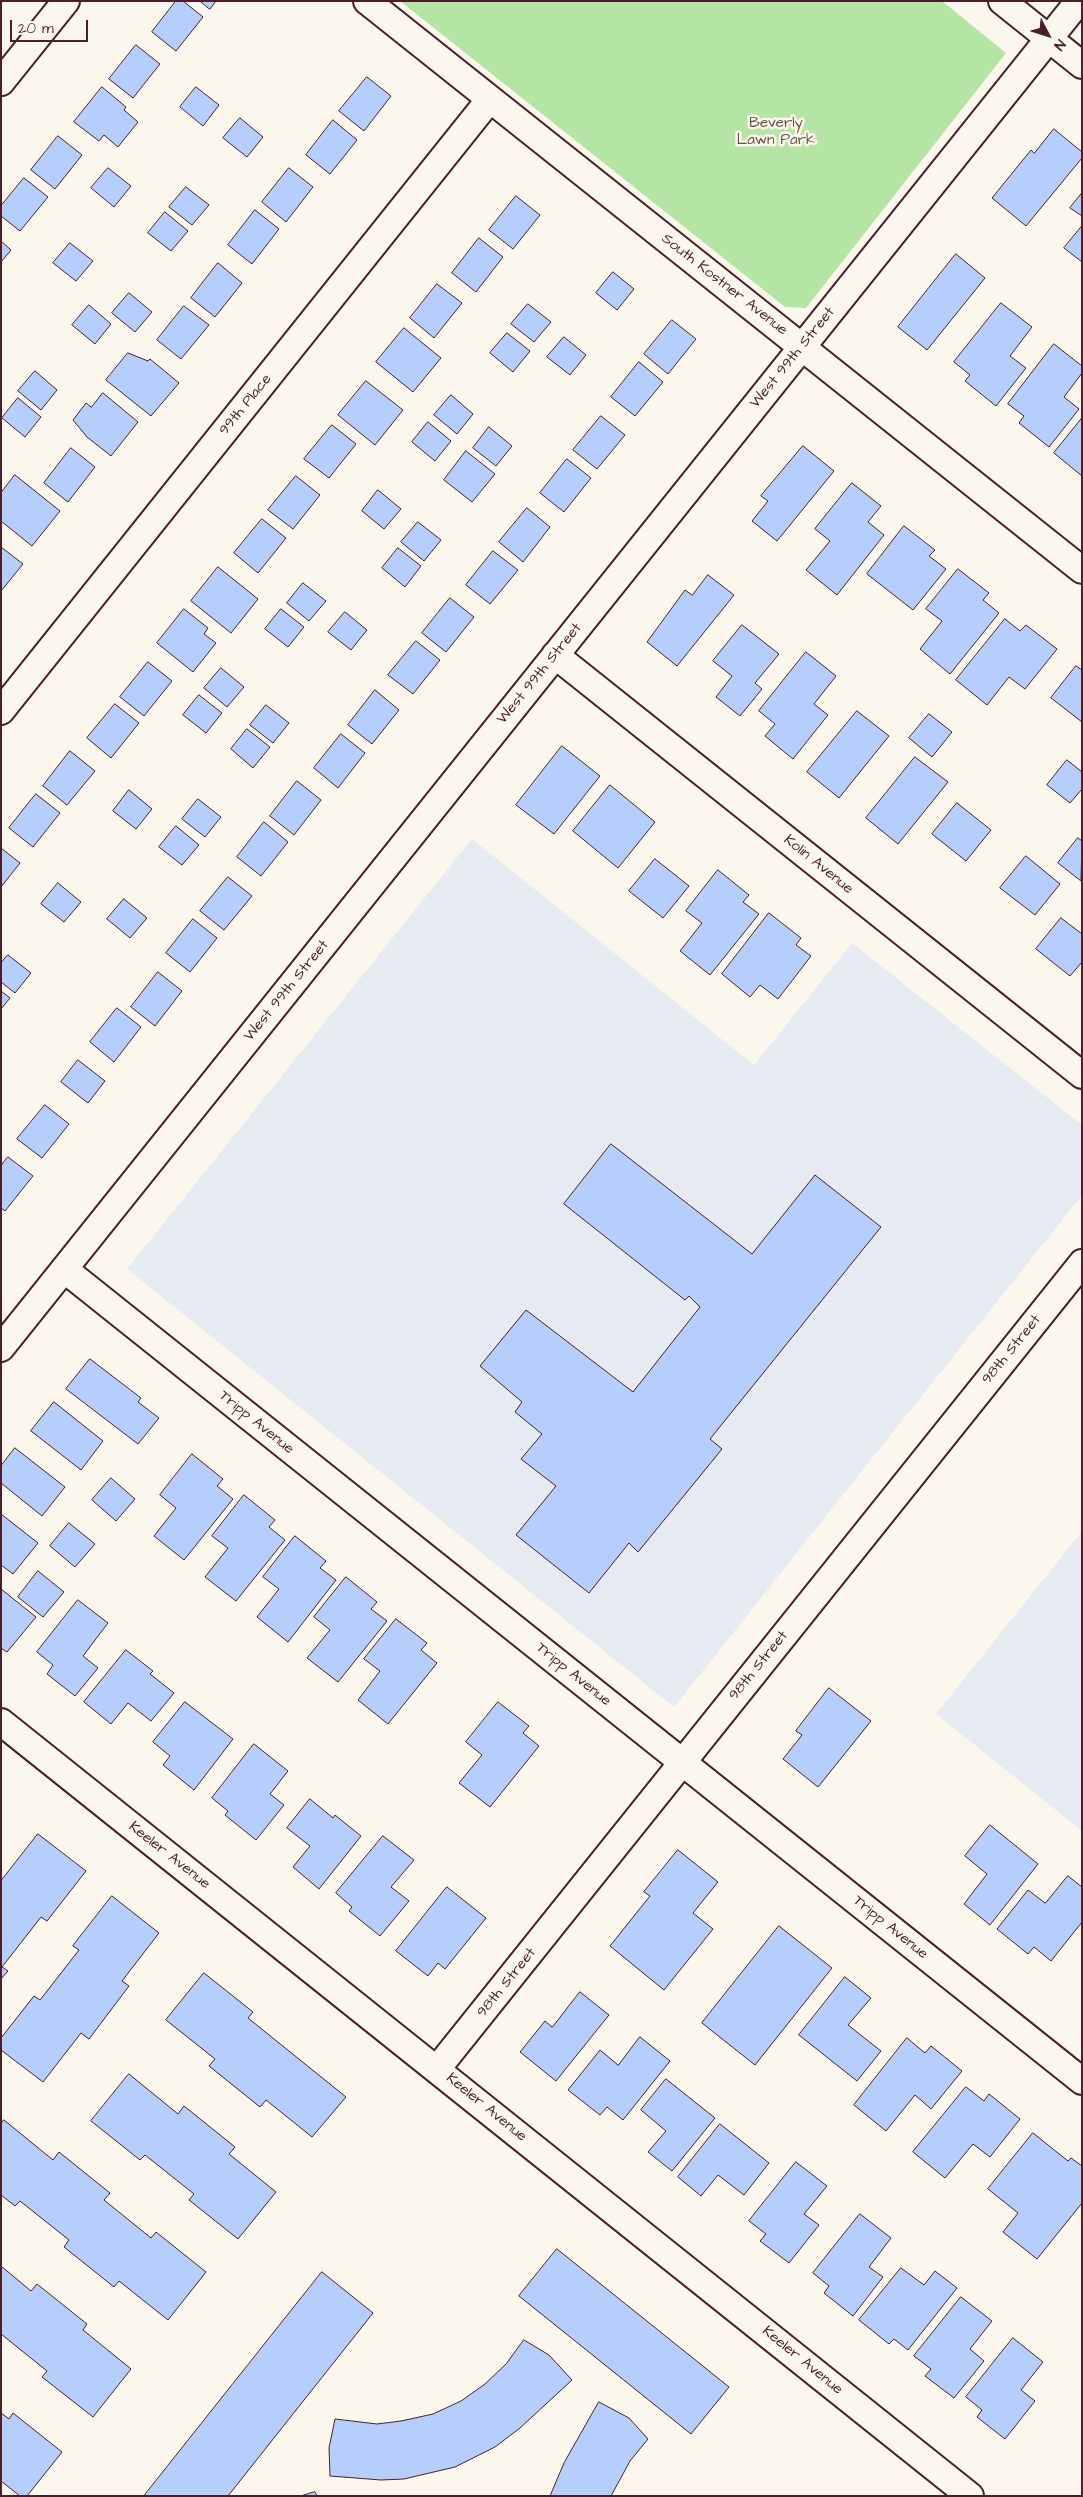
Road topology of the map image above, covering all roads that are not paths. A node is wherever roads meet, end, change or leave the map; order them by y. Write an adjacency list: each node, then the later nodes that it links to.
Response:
1 (66, 1): 7 (street)
2 (367, 1): 8 (street, South Kostner Avenue)
3 (1002, 1): 5 (street)
4 (1079, 1): 5 (street, West 99th Street)
5 (1049, 39): 6 (street); 9 (street, West 99th Street)
6 (1082, 65)
7 (1, 82)
8 (490, 99): 9 (street, South Kostner Avenue); 12 (street, 99th Place)
9 (802, 347): 10 (street, South Kostner Avenue); 11 (street, West 99th Street)
10 (1082, 570)
11 (555, 656): 13 (street, Kolin Avenue); 15 (street, West 99th Street)
12 (1, 711)
13 (1082, 1075)
14 (1082, 1263): 18 (street, 98th Street)
15 (64, 1269): 16 (street, West 99th Street); 18 (street, Tripp Avenue)
16 (1, 1348)
17 (1, 1722): 19 (street, Keeler Avenue)
18 (682, 1762): 19 (street, 98th Street); 20 (street, Tripp Avenue)
19 (437, 2069): 21 (street, Keeler Avenue)
20 (1082, 2081)
21 (970, 2496)

